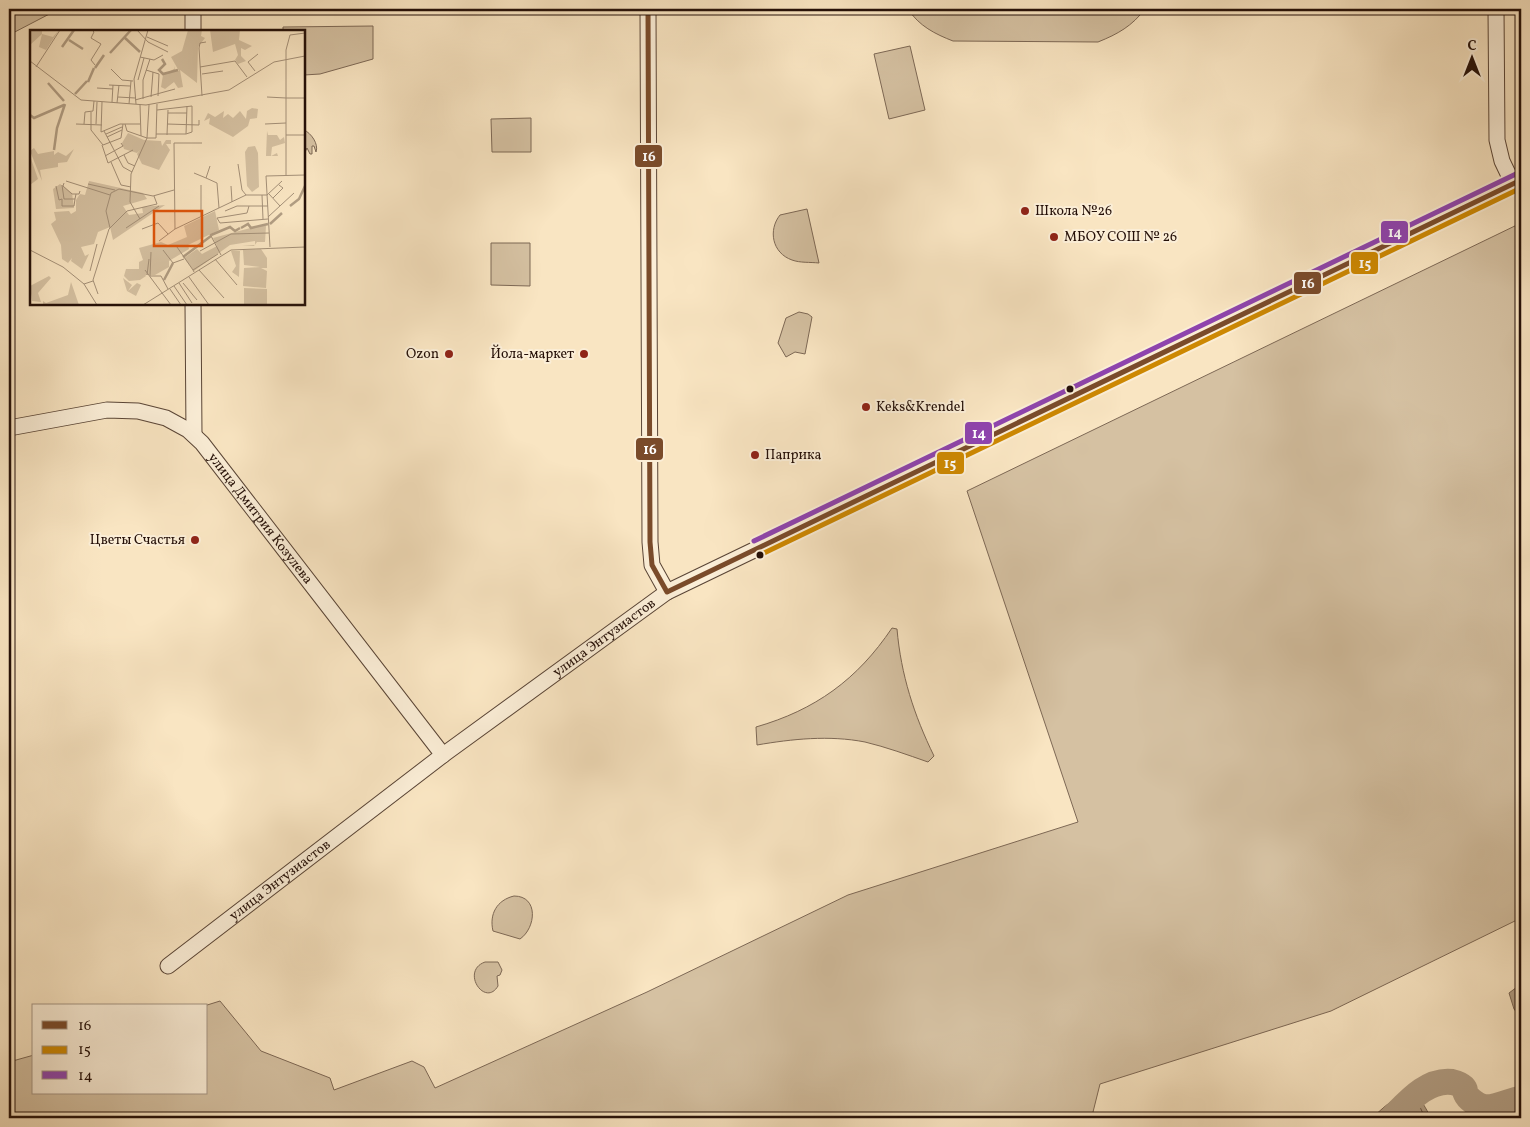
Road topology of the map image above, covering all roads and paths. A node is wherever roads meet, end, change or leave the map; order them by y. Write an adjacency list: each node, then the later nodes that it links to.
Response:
1 (193, 9): 4 (street)
2 (648, 9): 9 (street)
3 (1496, 9): 5 (street)
4 (193, 30)
5 (1517, 182): 9 (street, улица Энтузиастов)
6 (194, 305): 8 (street)
7 (9, 428): 8 (street, улица Дмитрия Козулева)
8 (194, 435): 10 (street, улица Дмитрия Козулева)
9 (667, 592): 10 (street, улица Энтузиастов)
10 (443, 755): 11 (street, улица Энтузиастов)
11 (168, 966)

